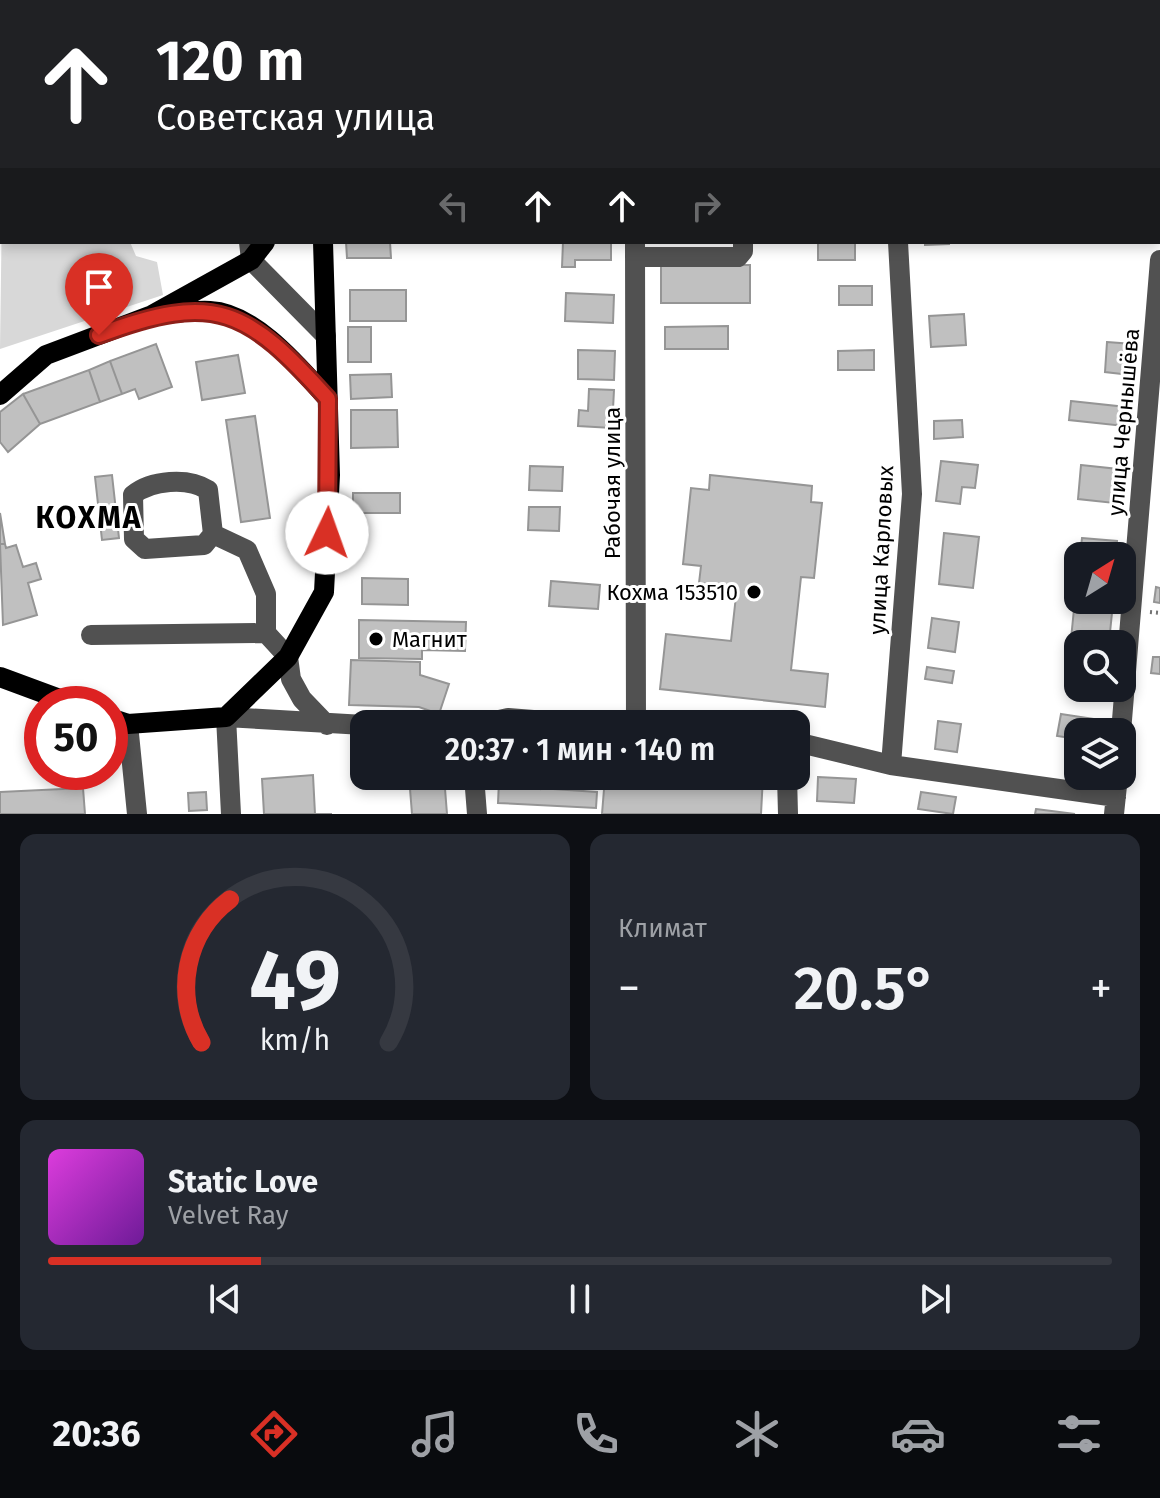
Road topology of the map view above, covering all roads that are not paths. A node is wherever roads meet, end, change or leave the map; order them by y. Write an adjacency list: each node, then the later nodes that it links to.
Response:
1 (323, 244): 8 (main road)
2 (743, 244): 4 (street)
3 (898, 244): 24 (street, улица Карловых)
4 (635, 250): 17 (street, Рабочая улица)
5 (250, 251): 7 (main road); 8 (street)
6 (1160, 260): 19 (street, улица Чернышёва)
7 (152, 315): 9 (main road); 10 (main road)
8 (326, 336): 10 (main road)
9 (0, 395)
10 (328, 399): 14 (main road)
11 (213, 534): 11 (street); 12 (street)
12 (266, 633): 13 (street); 14 (street)
13 (91, 635)
14 (288, 657): 18 (main road); 21 (street)
15 (0, 677): 16 (main road)
16 (24, 686)
17 (636, 710)
18 (226, 717): 20 (main road); 21 (street); 30 (street)
19 (1122, 718)
20 (128, 721)
21 (327, 725): 22 (street)
22 (350, 725)
23 (810, 745): 24 (street)
24 (891, 765): 28 (street)
25 (128, 768): 29 (street)
26 (475, 790): 31 (street)
27 (787, 790): 32 (street)
28 (1116, 796)
29 (137, 814)
30 (231, 814)
31 (477, 814)
32 (788, 814)

